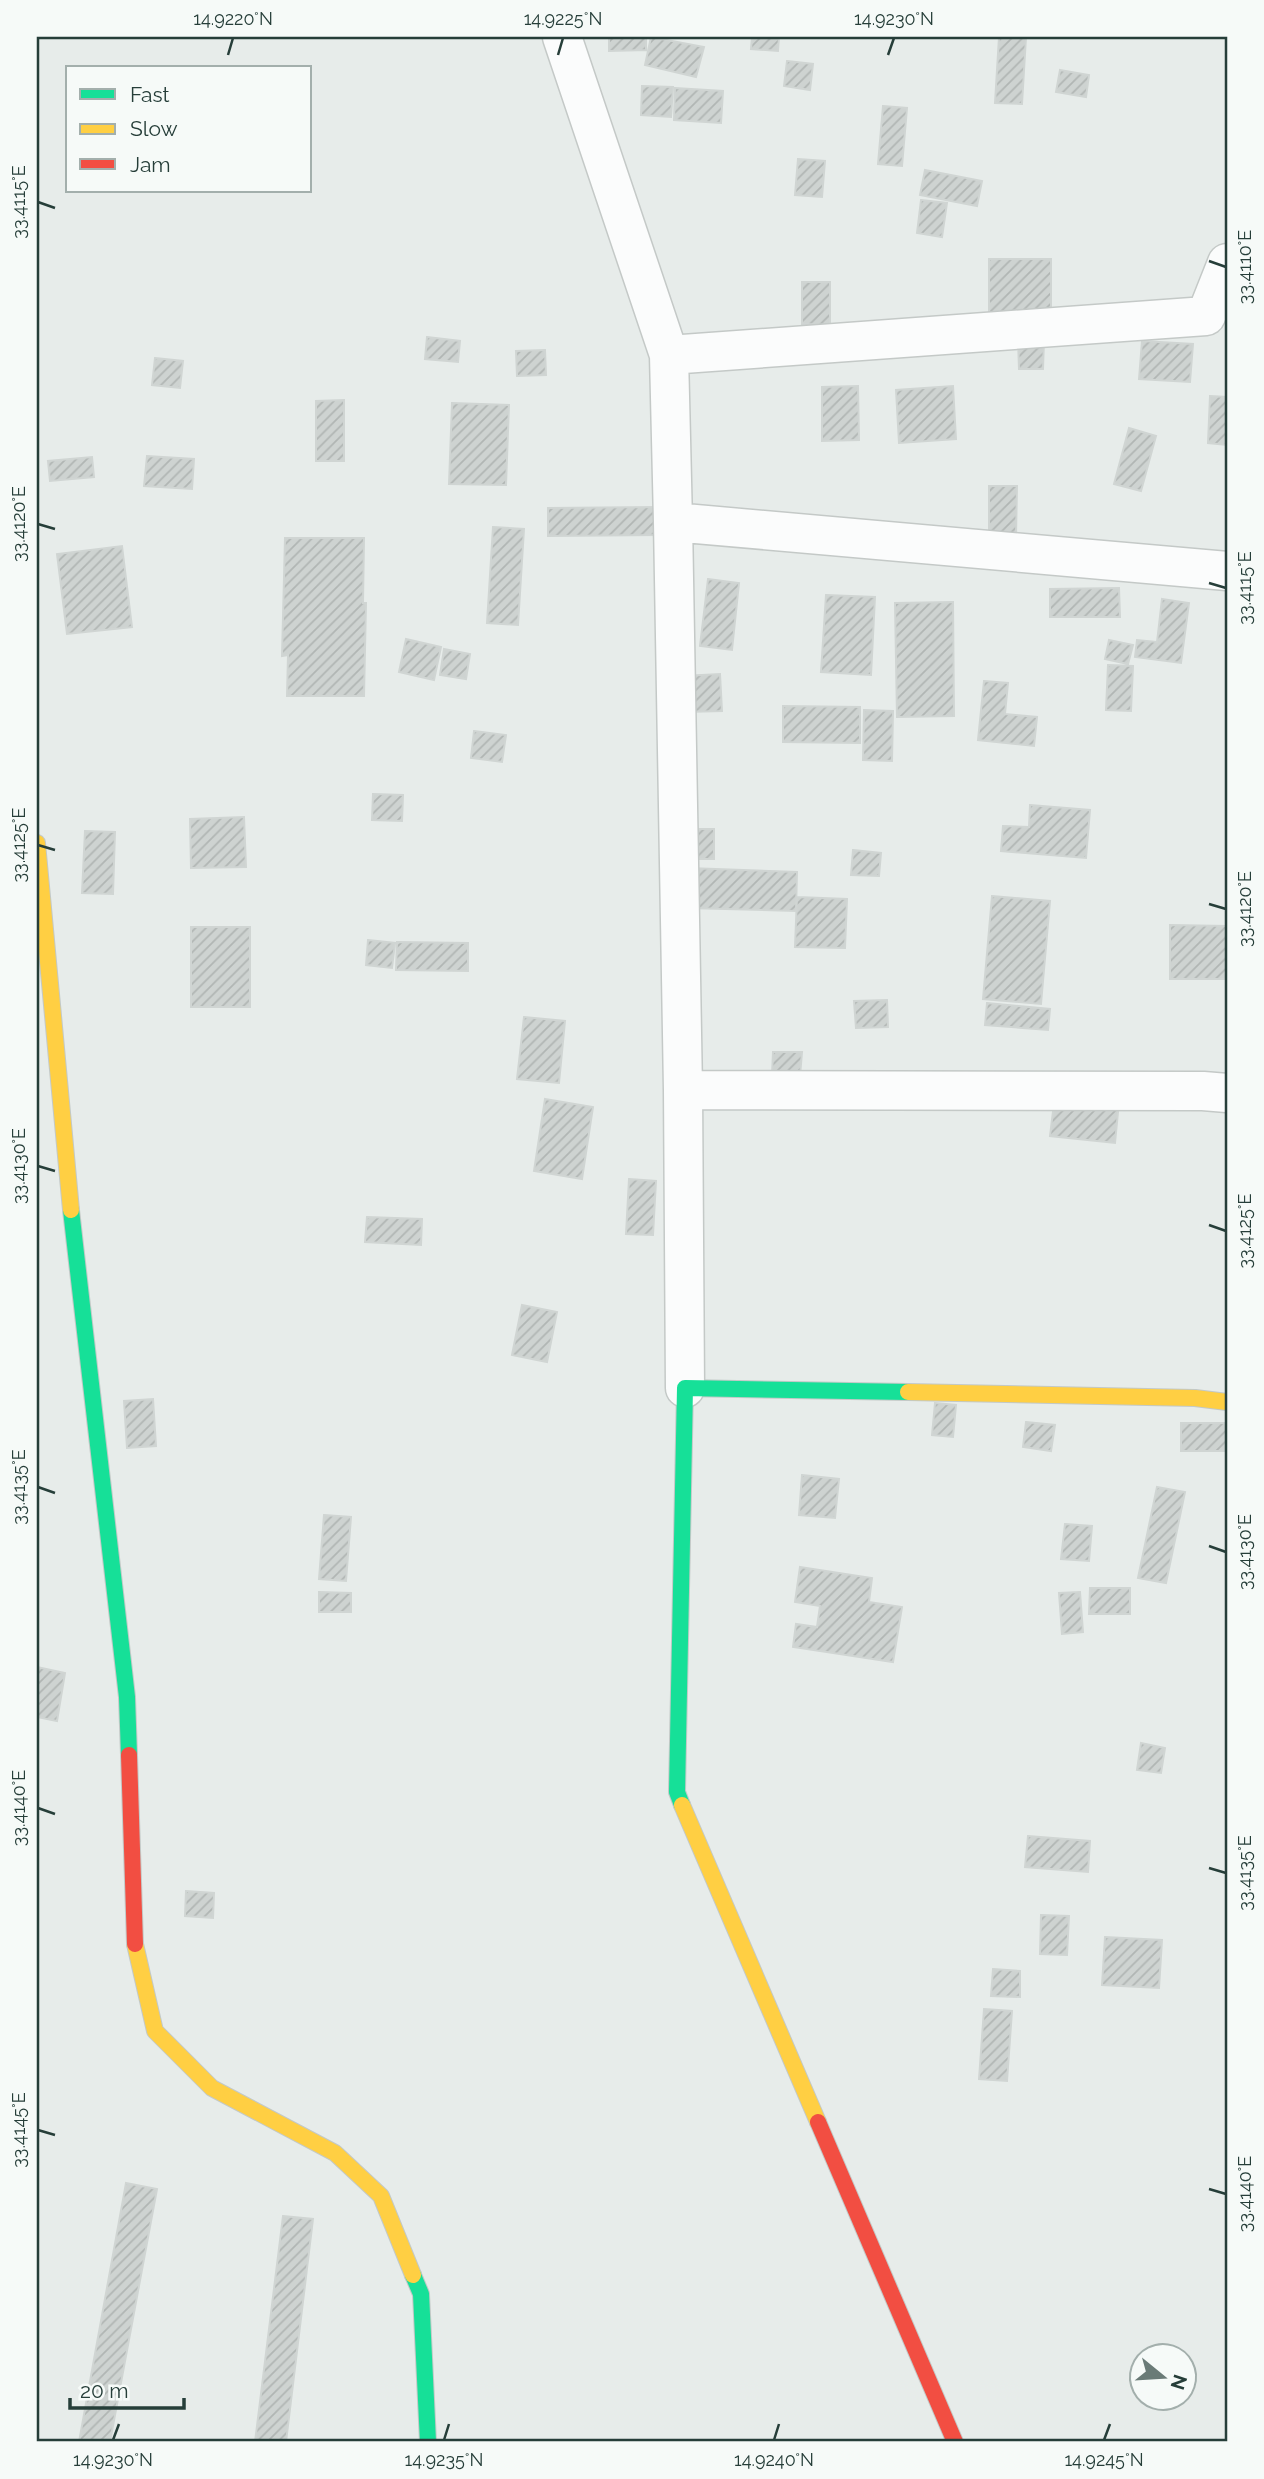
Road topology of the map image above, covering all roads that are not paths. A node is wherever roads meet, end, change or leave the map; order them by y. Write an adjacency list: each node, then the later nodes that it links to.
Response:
1 (562, 37): 3 (street)
2 (1227, 263): 3 (street)
3 (669, 355): 4 (street)
4 (673, 522): 5 (street); 7 (street)
5 (1227, 571)
6 (37, 843): 11 (street)
7 (684, 1090): 8 (street); 9 (street)
8 (1227, 1093)
9 (685, 1388): 10 (street); 12 (street)
10 (1227, 1402)
11 (428, 2442)
12 (955, 2442)

